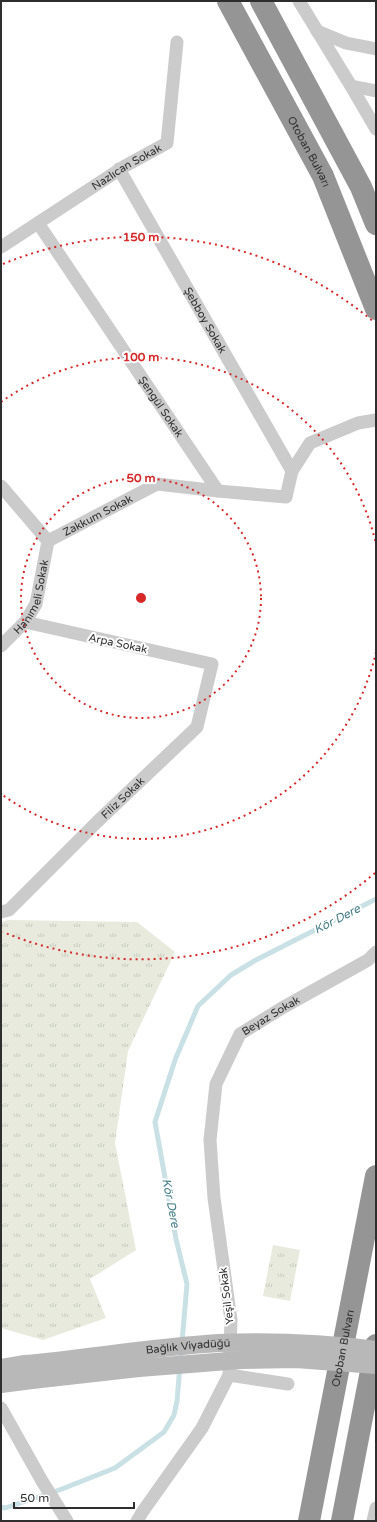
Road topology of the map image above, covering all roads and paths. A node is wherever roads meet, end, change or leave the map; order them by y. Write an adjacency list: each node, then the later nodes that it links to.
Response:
1 (228, 1): 14 (highway, Otoban Bulvarı)
2 (261, 1): 12 (highway)
3 (299, 1): 4 (street)
4 (317, 31): 6 (street); 7 (street)
5 (177, 42): 10 (street, Nazlıcan Sokak)
6 (376, 49)
7 (351, 86): 8 (street); 9 (street)
8 (376, 90)
9 (376, 129)
10 (119, 169): 11 (street, Nazlıcan Sokak); 16 (street, Şebboy Sokak)
11 (38, 223): 13 (street, Nazlıcan Sokak); 18 (street, Şengül Sokak)
12 (376, 224)
13 (1, 247)
14 (376, 309)
15 (376, 420): 16 (street)
16 (292, 471): 18 (street, Zakkum Sokak)
17 (1, 486): 19 (street)
18 (218, 491): 19 (street, Zakkum Sokak)
19 (48, 541): 20 (street, Hanımeli Sokak)
20 (24, 622): 21 (street, Hanımeli Sokak); 22 (street, Arpa Sokak)
21 (1, 646)
22 (212, 664): 23 (street, Filiz Sokak)
23 (1, 912)
24 (376, 952): 25 (street, Beyaz Sokak)
25 (210, 1140): 31 (street, Yeşil Sokak)
26 (376, 1176): 38 (highway, Otoban Bulvarı)
27 (376, 1345): 39 (highway)
28 (376, 1350): 30 (street, Bağlık Viyadüğü, bridge)
29 (376, 1365): 32 (street, Bağlık Viyadüğü, bridge)
30 (1, 1368)
31 (229, 1375): 33 (street); 37 (street, Yeşil Sokak)
32 (1, 1384)
33 (288, 1384)
34 (1, 1408): 36 (street)
35 (376, 1508): 40 (street)
36 (67, 1521)
37 (137, 1521)
38 (309, 1521)
39 (342, 1521)
40 (373, 1521)

